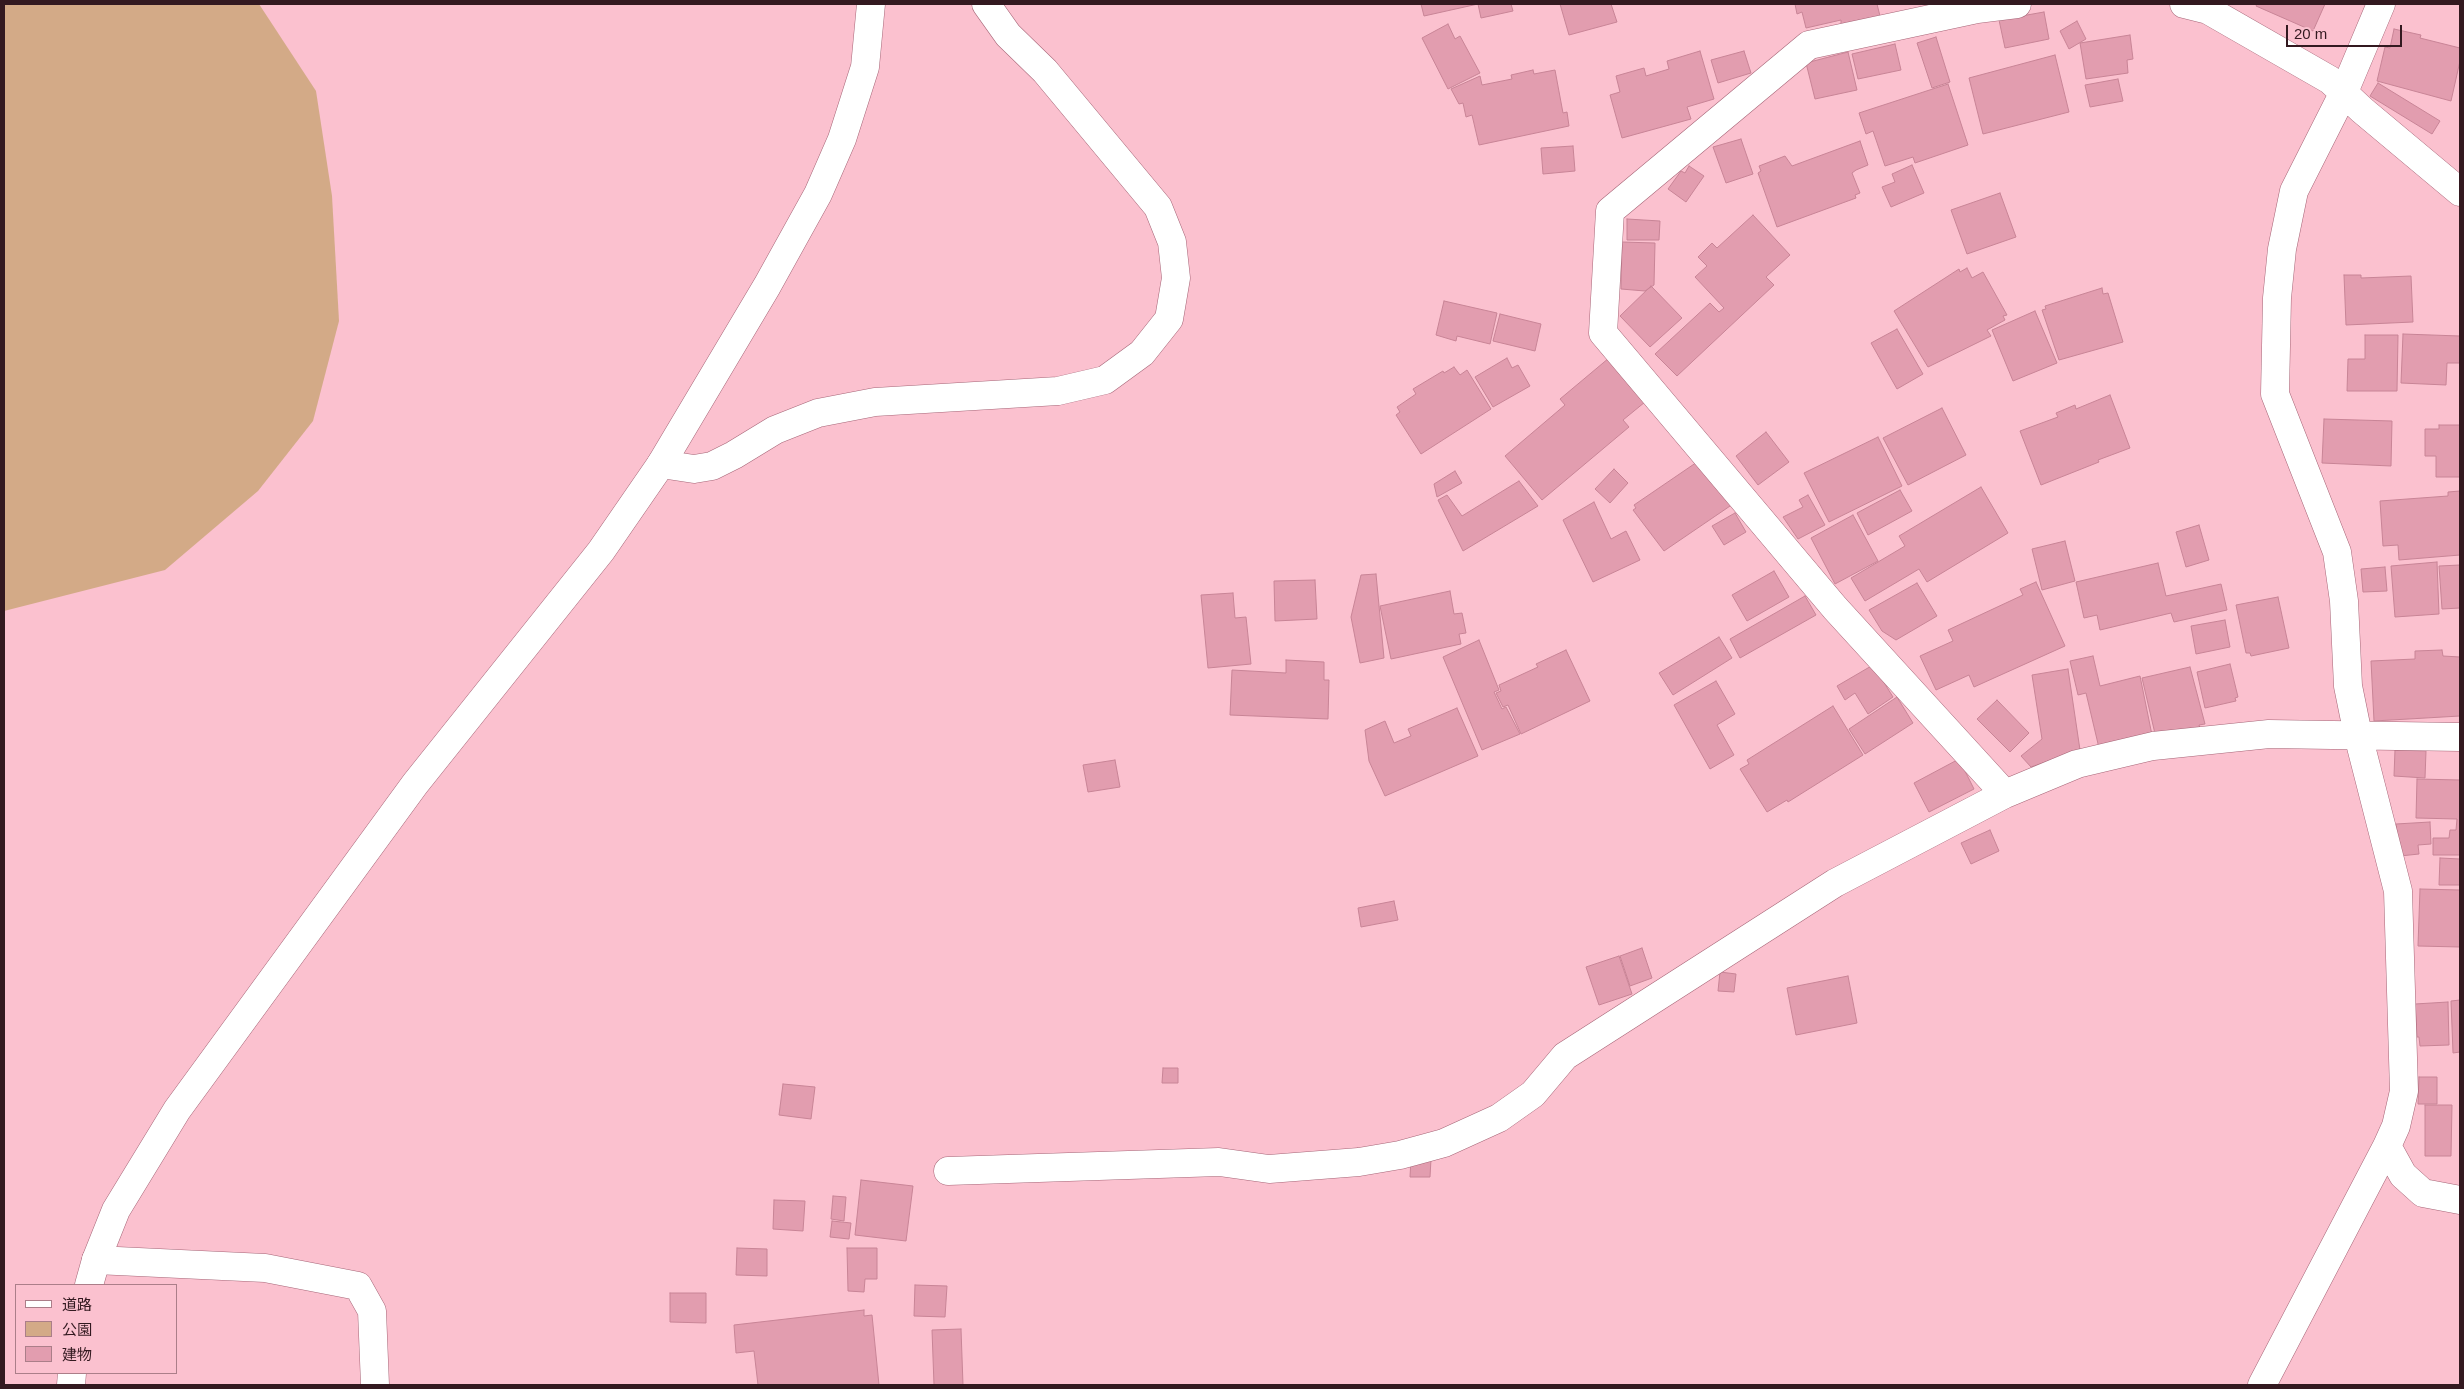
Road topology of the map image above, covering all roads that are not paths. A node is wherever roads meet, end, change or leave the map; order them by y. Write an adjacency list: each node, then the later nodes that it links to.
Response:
1 (871, 4): 8 (street)
2 (986, 4): 8 (street)
3 (2017, 4): 11 (street)
4 (2184, 4): 6 (street)
5 (2381, 4): 6 (street)
6 (2344, 92): 7 (street); 9 (street)
7 (2460, 192)
8 (661, 464): 15 (street)
9 (2358, 735): 10 (street); 11 (street); 12 (street)
10 (2460, 737)
11 (2005, 794): 13 (street)
12 (2387, 1146): 14 (street); 17 (street)
13 (948, 1172)
14 (2460, 1200)
15 (92, 1273): 16 (street)
16 (375, 1385)
17 (2262, 1385)

